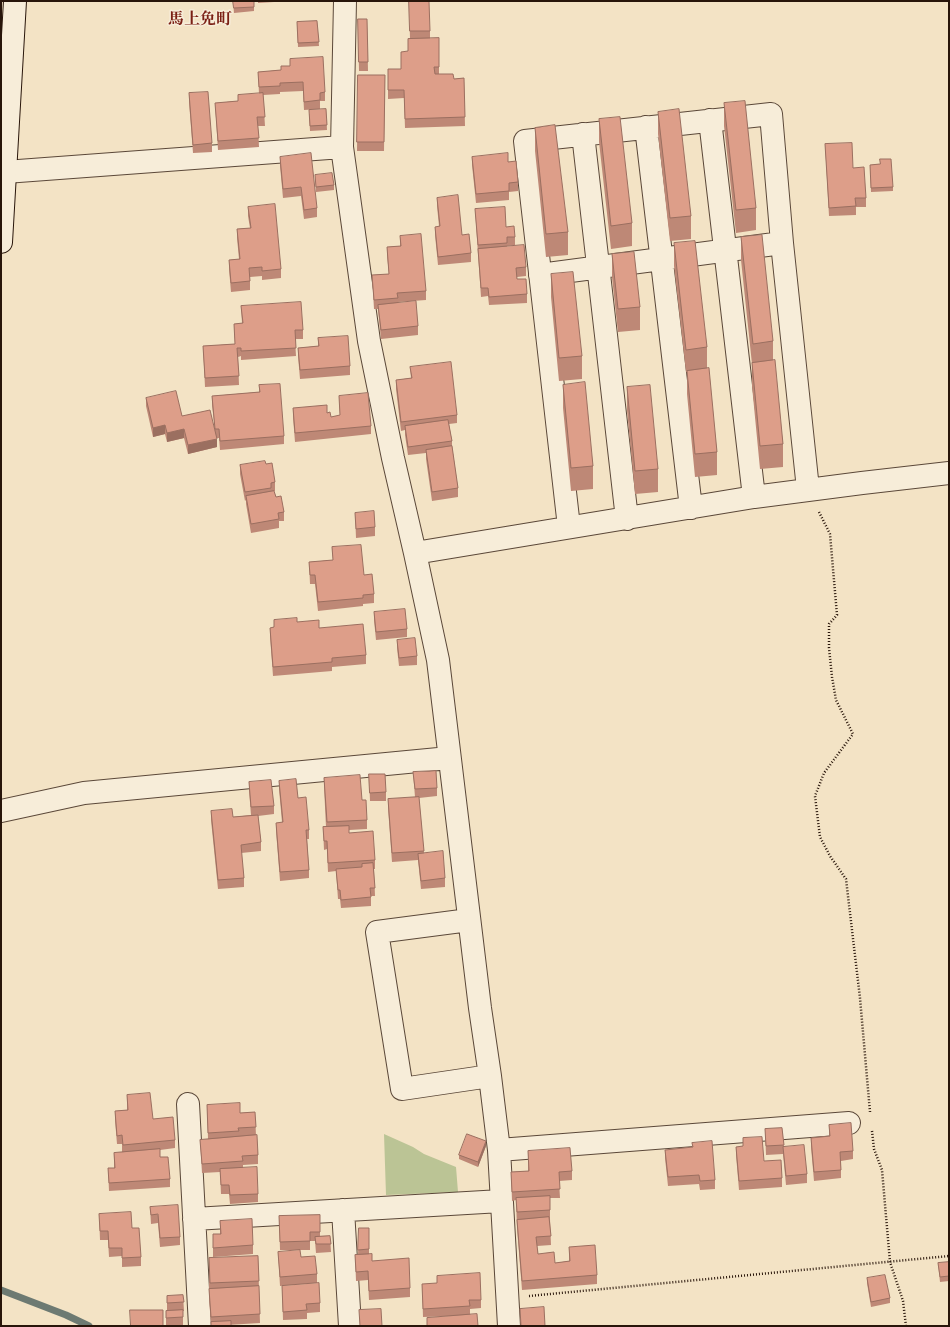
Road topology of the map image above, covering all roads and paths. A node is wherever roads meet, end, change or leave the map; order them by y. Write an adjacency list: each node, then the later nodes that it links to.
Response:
1 (15, 1): 7 (street)
2 (345, 1): 6 (street)
3 (710, 120): 4 (street); 9 (street); 10 (street)
4 (646, 127): 5 (street); 11 (street)
5 (583, 134): 12 (street); 13 (street)
6 (342, 147): 7 (street); 20 (street)
7 (5, 172): 8 (street)
8 (1, 242)
9 (782, 242): 10 (street); 16 (street)
10 (725, 250): 11 (street); 15 (street)
11 (662, 259): 12 (street); 17 (street)
12 (599, 268): 13 (street); 18 (street)
13 (540, 275): 19 (street)
14 (949, 473): 16 (street)
15 (754, 497): 16 (street); 17 (street)
16 (815, 498): 26 (path)
17 (691, 508): 18 (street)
18 (627, 519): 19 (street)
19 (569, 527): 20 (street)
20 (415, 553): 21 (street)
21 (449, 758): 22 (street); 23 (street)
22 (1, 811)
23 (469, 920): 24 (street); 24 (street)
24 (490, 1076): 29 (street)
25 (188, 1104): 32 (street)
26 (871, 1119)
27 (849, 1123): 29 (street)
28 (872, 1126): 34 (path)
29 (499, 1150): 30 (street)
30 (501, 1201): 31 (street); 35 (street)
31 (343, 1210): 32 (street); 37 (street)
32 (194, 1219): 36 (street)
33 (949, 1256): 34 (path)
34 (890, 1262): 35 (path); 39 (path)
35 (507, 1298): 38 (street)
36 (200, 1326)
37 (350, 1326)
38 (509, 1326)
39 (906, 1326)

